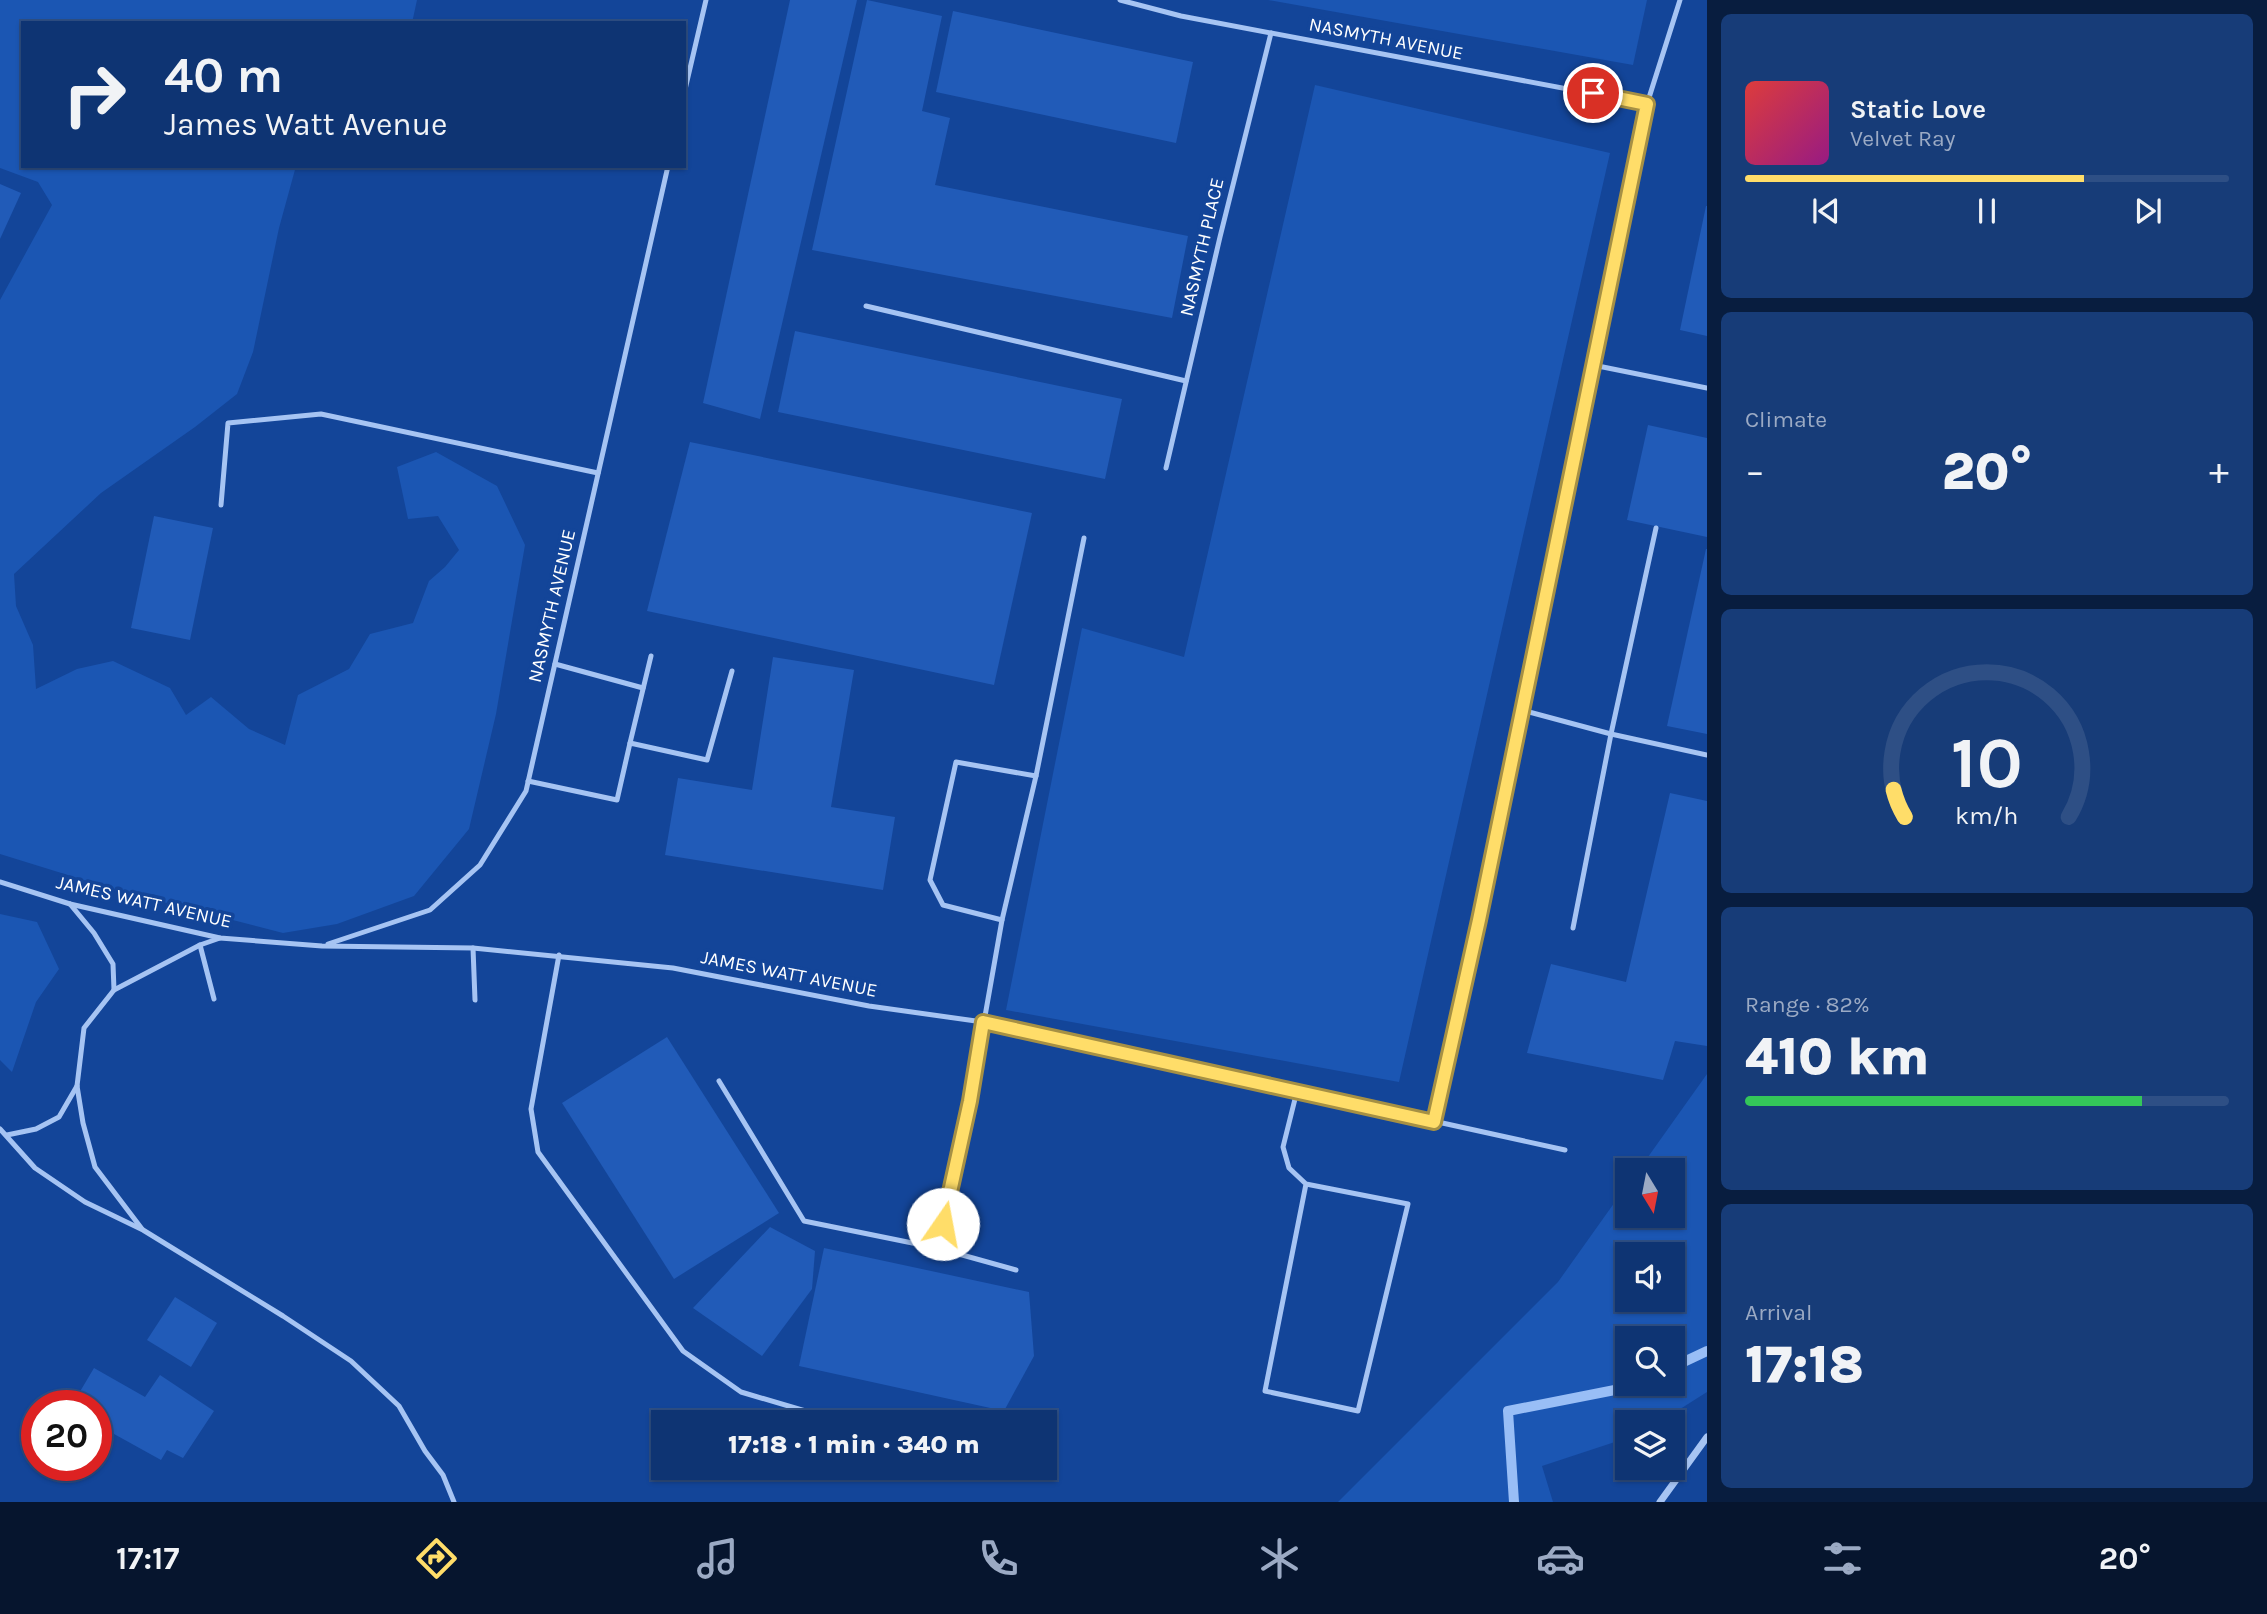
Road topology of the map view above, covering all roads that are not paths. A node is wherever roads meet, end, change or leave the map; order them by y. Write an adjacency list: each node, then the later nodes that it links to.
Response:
1 (706, 0): 5 (lane)
2 (1120, 0): 4 (lane, NASMYTH AVENUE)
3 (1680, 0): 6 (lane)
4 (1271, 33): 6 (lane, NASMYTH AVENUE); 10 (lane, NASMYTH PLACE)
5 (686, 85)
6 (1647, 104): 9 (lane)
7 (668, 168): 13 (lane, NASMYTH AVENUE)
8 (866, 306): 10 (lane)
9 (1593, 365): 11 (lane); 21 (lane)
10 (1186, 380): 12 (lane, NASMYTH PLACE)
11 (1707, 388)
12 (1166, 468)
13 (598, 473): 14 (lane); 18 (lane, NASMYTH AVENUE)
14 (221, 505)
15 (1656, 528): 22 (lane)
16 (1084, 538): 25 (lane)
17 (651, 656): 20 (lane)
18 (555, 664): 20 (lane); 26 (lane, NASMYTH AVENUE)
19 (732, 671): 23 (lane)
20 (643, 688): 23 (lane)
21 (1522, 710): 22 (lane); 43 (lane)
22 (1611, 734): 24 (lane); 30 (lane)
23 (631, 743): 26 (lane)
24 (1707, 755)
25 (1035, 776): 29 (lane); 29 (lane)
26 (528, 781): 33 (lane, NASMYTH AVENUE)
27 (0, 882): 28 (lane, JAMES WATT AVENUE)
28 (70, 904): 31 (lane, JAMES WATT AVENUE); 36 (lane)
29 (1002, 920): 39 (lane)
30 (1573, 929)
31 (220, 938): 32 (lane); 33 (lane, JAMES WATT AVENUE)
32 (200, 945): 36 (lane); 37 (lane)
33 (322, 946): 34 (lane, JAMES WATT AVENUE)
34 (473, 948): 35 (lane, JAMES WATT AVENUE); 38 (lane)
35 (559, 955): 39 (lane, JAMES WATT AVENUE); 51 (lane)
36 (114, 990): 41 (lane)
37 (214, 999)
38 (475, 1000)
39 (983, 1022): 42 (lane, JAMES WATT AVENUE); 49 (lane)
40 (719, 1081): 49 (lane)
41 (77, 1087): 45 (lane); 48 (lane)
42 (1297, 1091): 43 (lane, JAMES WATT AVENUE); 47 (lane)
43 (1434, 1122): 46 (lane, JAMES WATT AVENUE)
44 (0, 1129): 45 (lane)
45 (7, 1135): 48 (lane)
46 (1565, 1150)
47 (1306, 1184): 47 (lane)
48 (143, 1230): 53 (lane)
49 (937, 1248): 50 (lane)
50 (1016, 1270)
51 (802, 1410)
52 (1707, 1437): 54 (street)
53 (454, 1502)
54 (1660, 1502)

